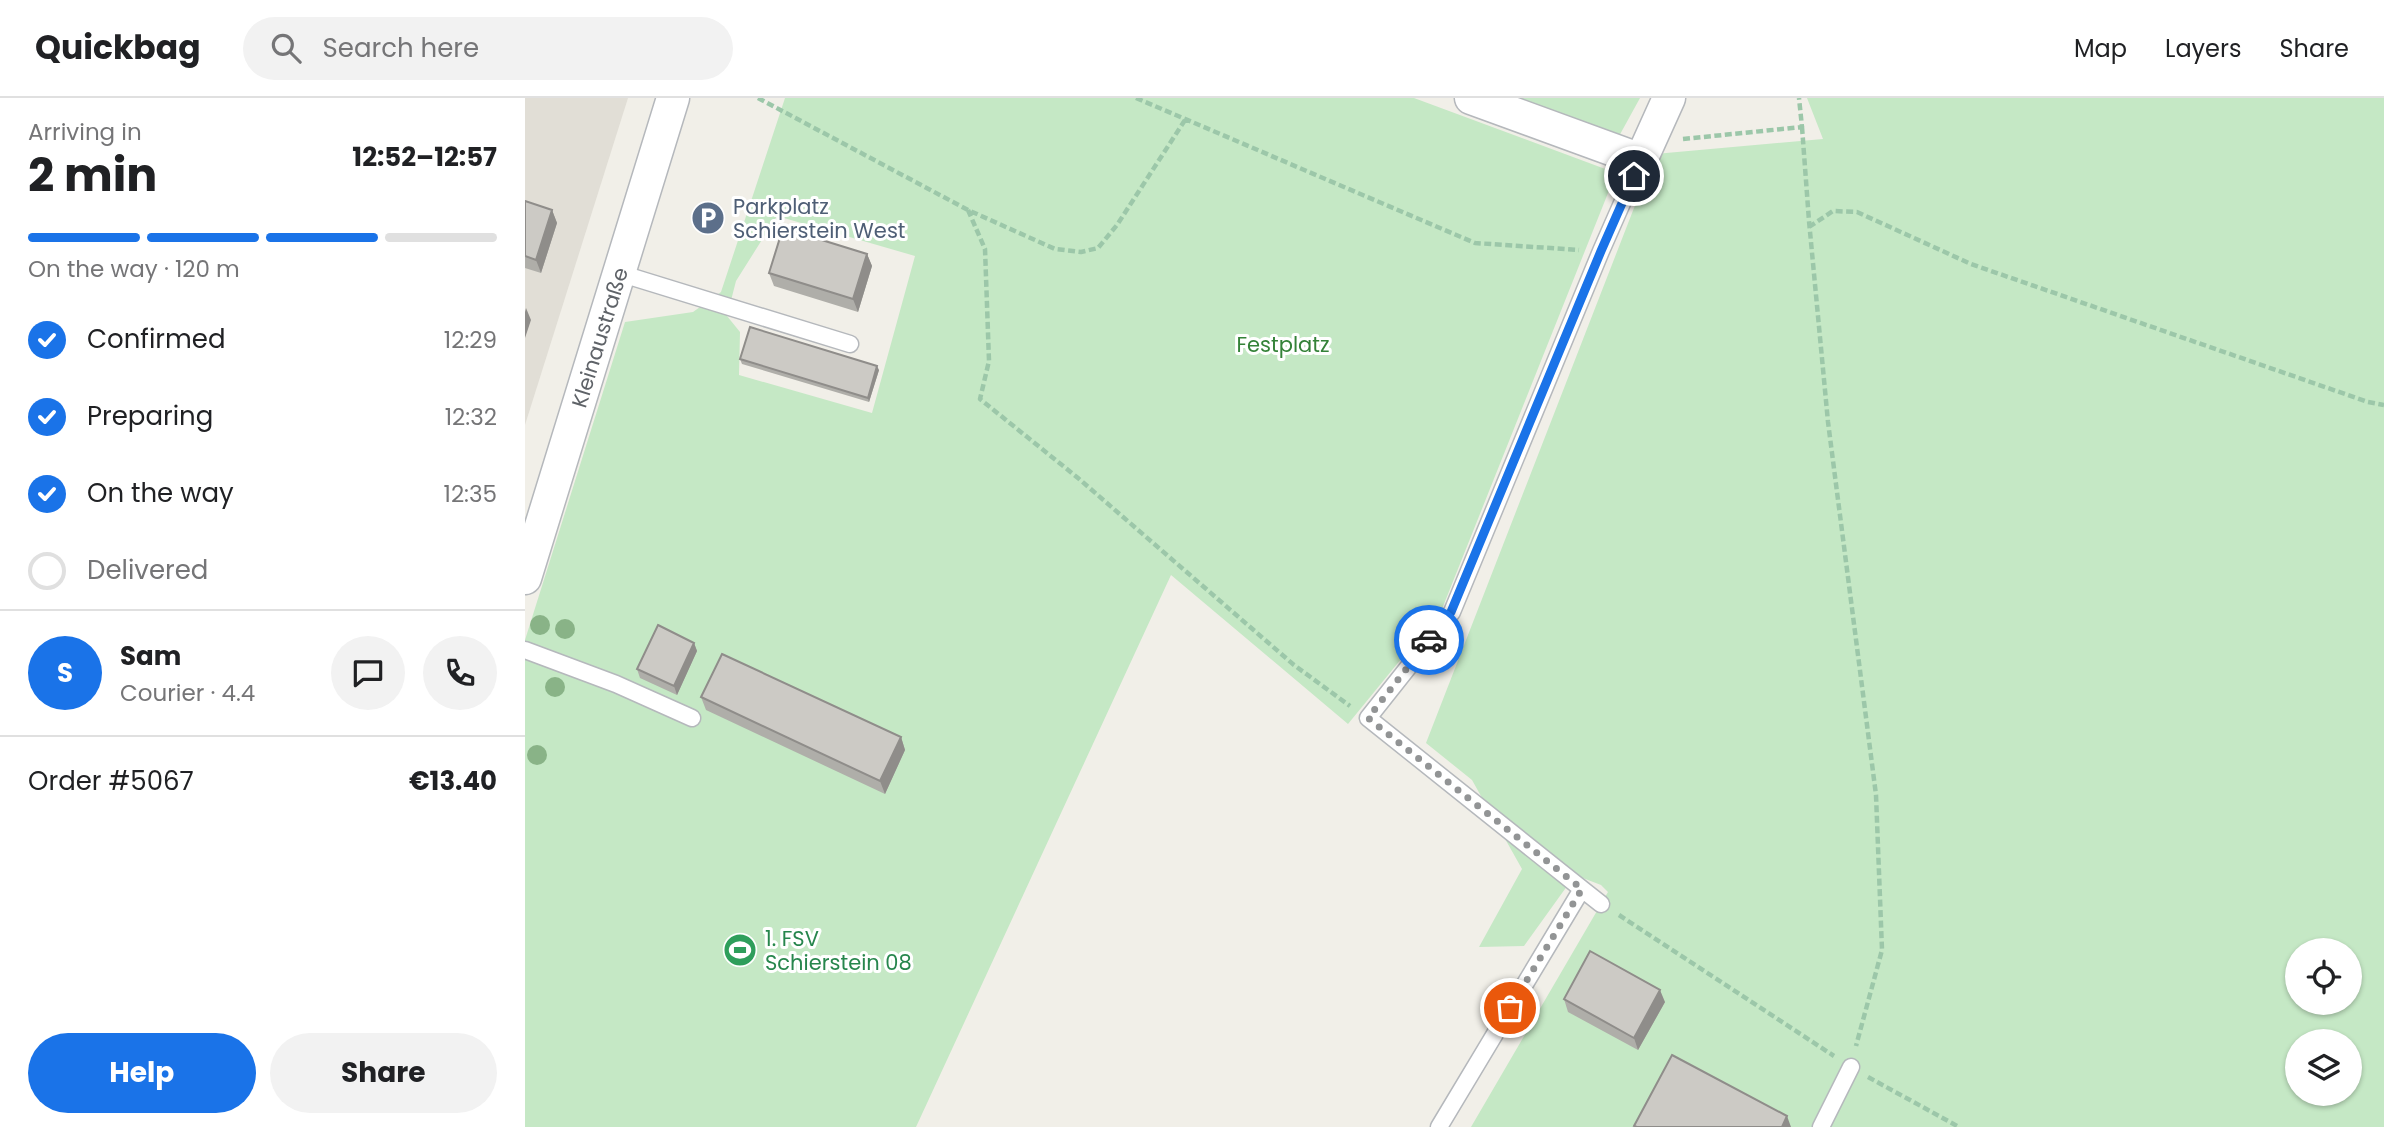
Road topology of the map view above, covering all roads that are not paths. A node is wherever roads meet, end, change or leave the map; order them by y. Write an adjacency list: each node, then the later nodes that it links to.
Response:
1 (673, 98): 5 (street, Kleinaustraße)
2 (1471, 98): 4 (street)
3 (1669, 98): 4 (street)
4 (1645, 151): 10 (lane)
5 (619, 272): 6 (lane); 7 (street, Kleinaustraße)
6 (850, 344)
7 (525, 578)
8 (525, 650): 9 (lane)
9 (692, 718)
10 (1582, 889): 11 (lane); 13 (lane)
11 (1601, 904)
12 (1850, 1067): 14 (lane)
13 (1439, 1127)
14 (1821, 1127)

